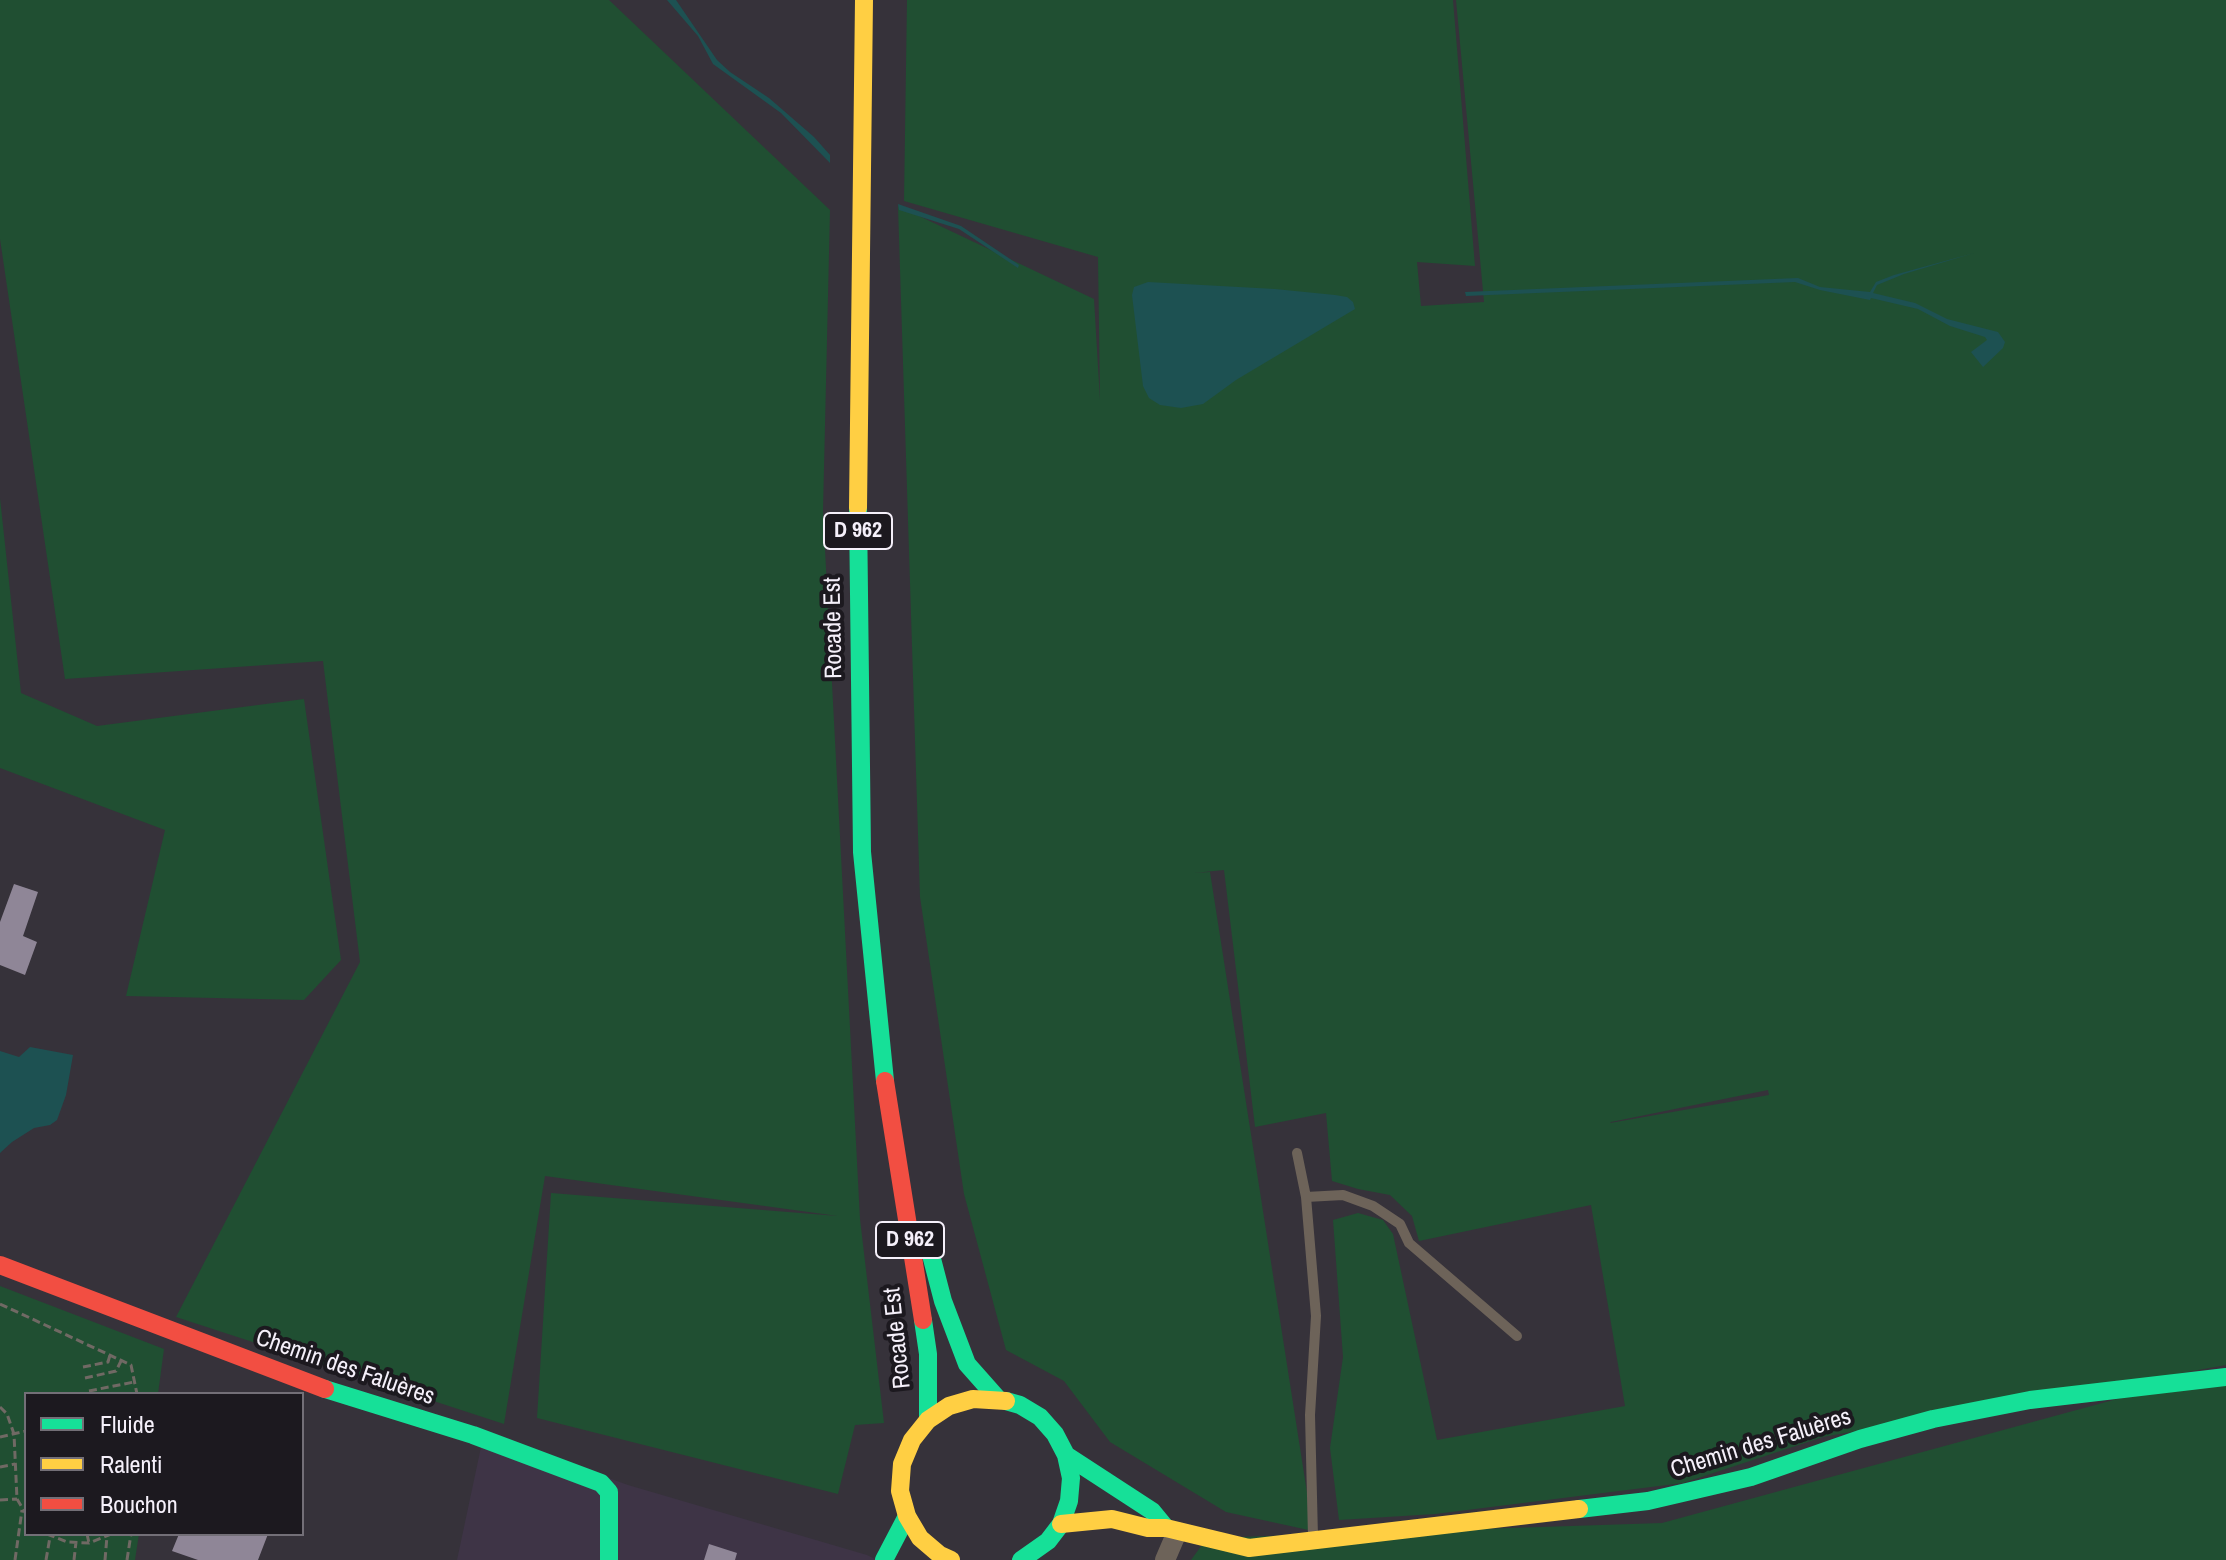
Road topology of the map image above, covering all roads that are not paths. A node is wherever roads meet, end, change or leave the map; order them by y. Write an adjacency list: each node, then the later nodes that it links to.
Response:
1 (864, 0): 2 (main road, Rocade Est / D 962)
2 (882, 1061): 8 (main road, Rocade Est / D 962); 9 (main road, Rocade Est / D 962)
3 (1297, 1153): 4 (lane)
4 (1306, 1197): 6 (lane); 14 (lane)
5 (0, 1265): 17 (main road, Chemin des Faluères)
6 (1517, 1336)
7 (2226, 1377): 14 (main road, Chemin des Faluères)
8 (998, 1399): 9 (main road); 10 (main road)
9 (928, 1420): 11 (main road)
10 (1066, 1455): 12 (main road); 13 (main road)
11 (907, 1516): 16 (main road); 18 (main road)
12 (1061, 1524): 13 (main road, Chemin des Faluères); 15 (main road)
13 (1171, 1530): 14 (main road, Chemin des Faluères); 19 (street)
14 (1313, 1539)
15 (1031, 1557)
16 (941, 1558)
17 (609, 1560)
18 (884, 1560)
19 (1165, 1560)

